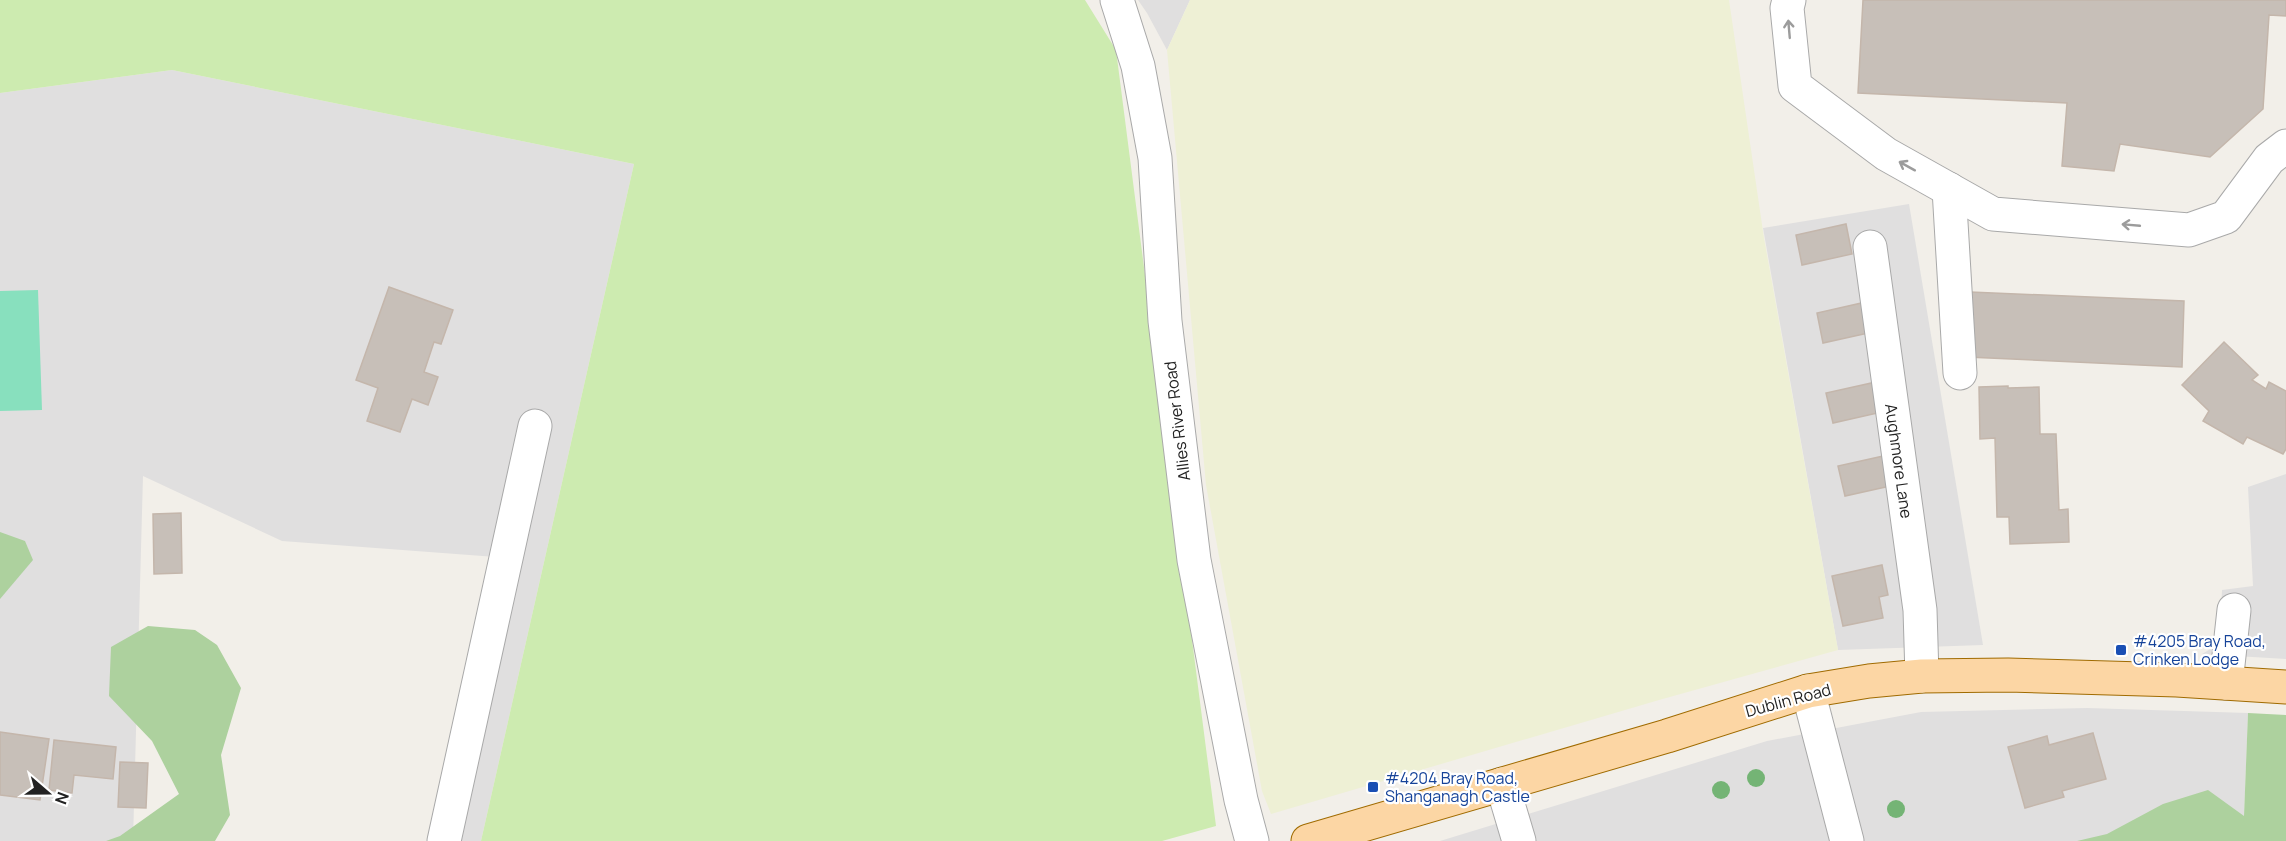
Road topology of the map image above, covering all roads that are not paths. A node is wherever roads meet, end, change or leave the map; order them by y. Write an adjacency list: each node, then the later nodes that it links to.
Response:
1 (1117, 0): 15 (street, Allies River Road)
2 (1789, 0): 4 (street, one-way to 2)
3 (2280, 159): 4 (street, one-way to 4)
4 (1949, 189): 6 (street)
5 (1870, 247): 9 (street, Aughmore Lane)
6 (1960, 373)
7 (535, 426): 14 (street)
8 (2234, 610): 10 (street)
9 (1922, 676): 10 (main road, Dublin Road); 12 (main road, Dublin Road)
10 (2226, 683): 11 (main road, Dublin Road)
11 (2286, 687)
12 (1808, 691): 13 (main road, Dublin Road); 18 (street)
13 (1502, 784): 16 (main road, Dublin Road); 17 (street)
14 (444, 841)
15 (1252, 841)
16 (1308, 841)
17 (1519, 841)
18 (1847, 841)

